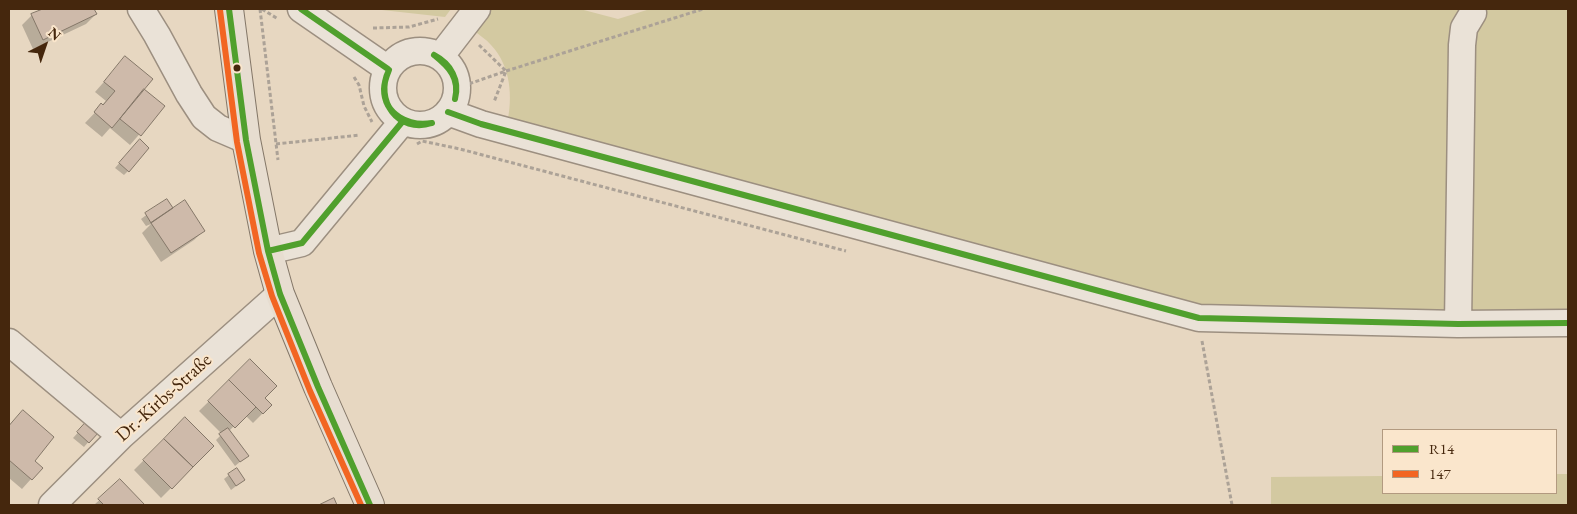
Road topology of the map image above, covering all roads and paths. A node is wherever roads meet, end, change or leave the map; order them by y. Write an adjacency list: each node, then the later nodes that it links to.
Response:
1 (140, 9): 20 (street)
2 (229, 9): 20 (main road)
3 (261, 9): 7 (path); 21 (path)
4 (476, 9): 11 (street)
5 (703, 9): 14 (path)
6 (1473, 13): 27 (street)
7 (293, 16): 12 (street)
8 (445, 17): 9 (path)
9 (370, 28)
10 (474, 39): 14 (path)
11 (440, 57): 12 (street); 15 (street)
12 (388, 69): 17 (street)
13 (351, 71): 18 (path)
14 (506, 71): 15 (path); 16 (path)
15 (453, 100): 17 (street); 25 (street)
16 (493, 104)
17 (403, 121): 23 (street)
18 (374, 127)
19 (369, 134): 21 (path)
20 (246, 140): 23 (main road)
21 (276, 144): 22 (path)
22 (279, 169)
23 (277, 249): 24 (main road)
24 (280, 294): 29 (street, Dr.-Kirbs-Straße); 31 (main road)
25 (1199, 318): 27 (street); 32 (path)
26 (1568, 323): 27 (street)
27 (1458, 324)
28 (9, 342): 29 (street)
29 (121, 436): 30 (street, Dr.-Kirbs-Straße)
30 (52, 505)
31 (370, 505)
32 (1232, 505)

